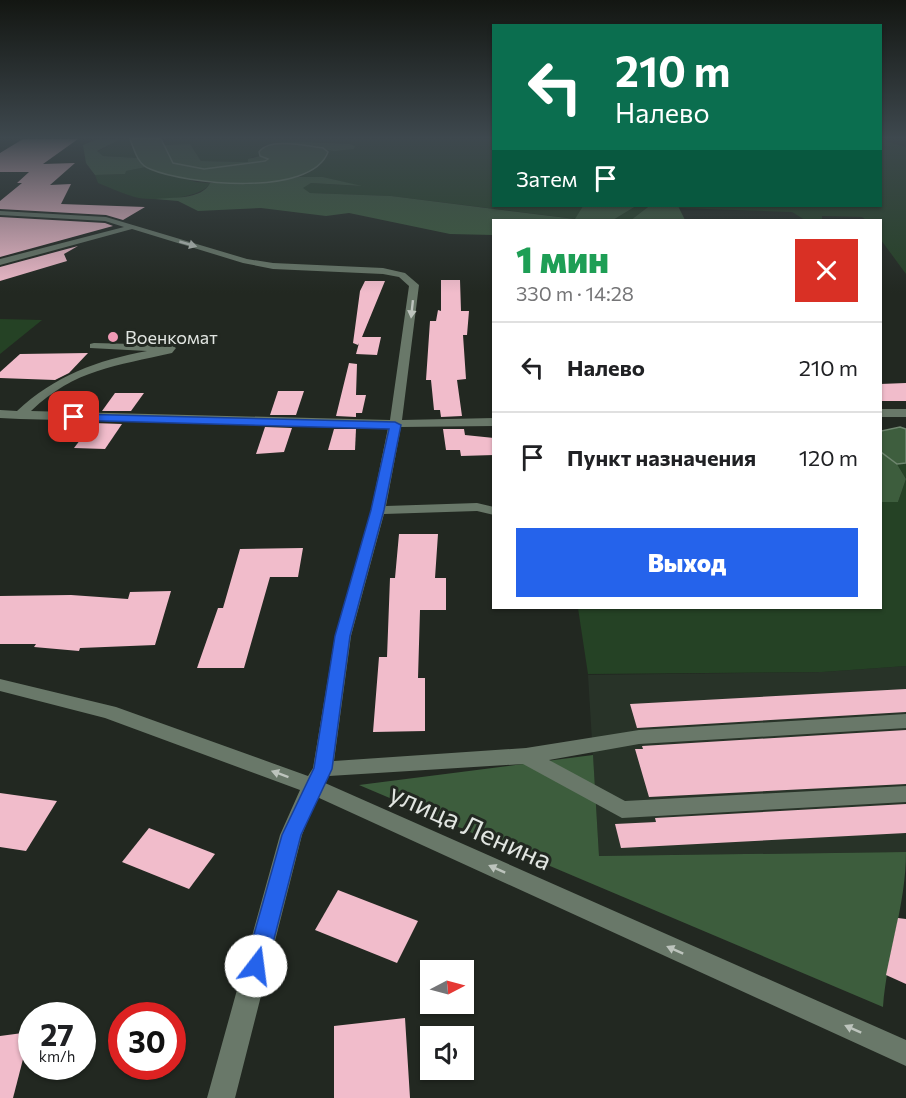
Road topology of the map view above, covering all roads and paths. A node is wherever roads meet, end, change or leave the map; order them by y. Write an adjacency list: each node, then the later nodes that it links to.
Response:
1 (0, 213): 2 (street)
2 (132, 227): 3 (street); 10 (street, one-way to 10)
3 (0, 262)
4 (94, 346): 8 (street)
5 (882, 413): 6 (street)
6 (906, 413)
7 (0, 414): 8 (street)
8 (20, 415): 10 (street)
9 (492, 422): 10 (street)
10 (395, 425): 11 (street)
11 (378, 510): 12 (street); 16 (street)
12 (492, 511)
13 (0, 685): 16 (street, улица Ленина, one-way to 13)
14 (906, 721): 15 (street)
15 (526, 756): 16 (street); 17 (street)
16 (317, 777): 18 (street, улица Ленина, one-way to 16); 19 (street)
17 (906, 794)
18 (906, 1053)
19 (220, 1098)

